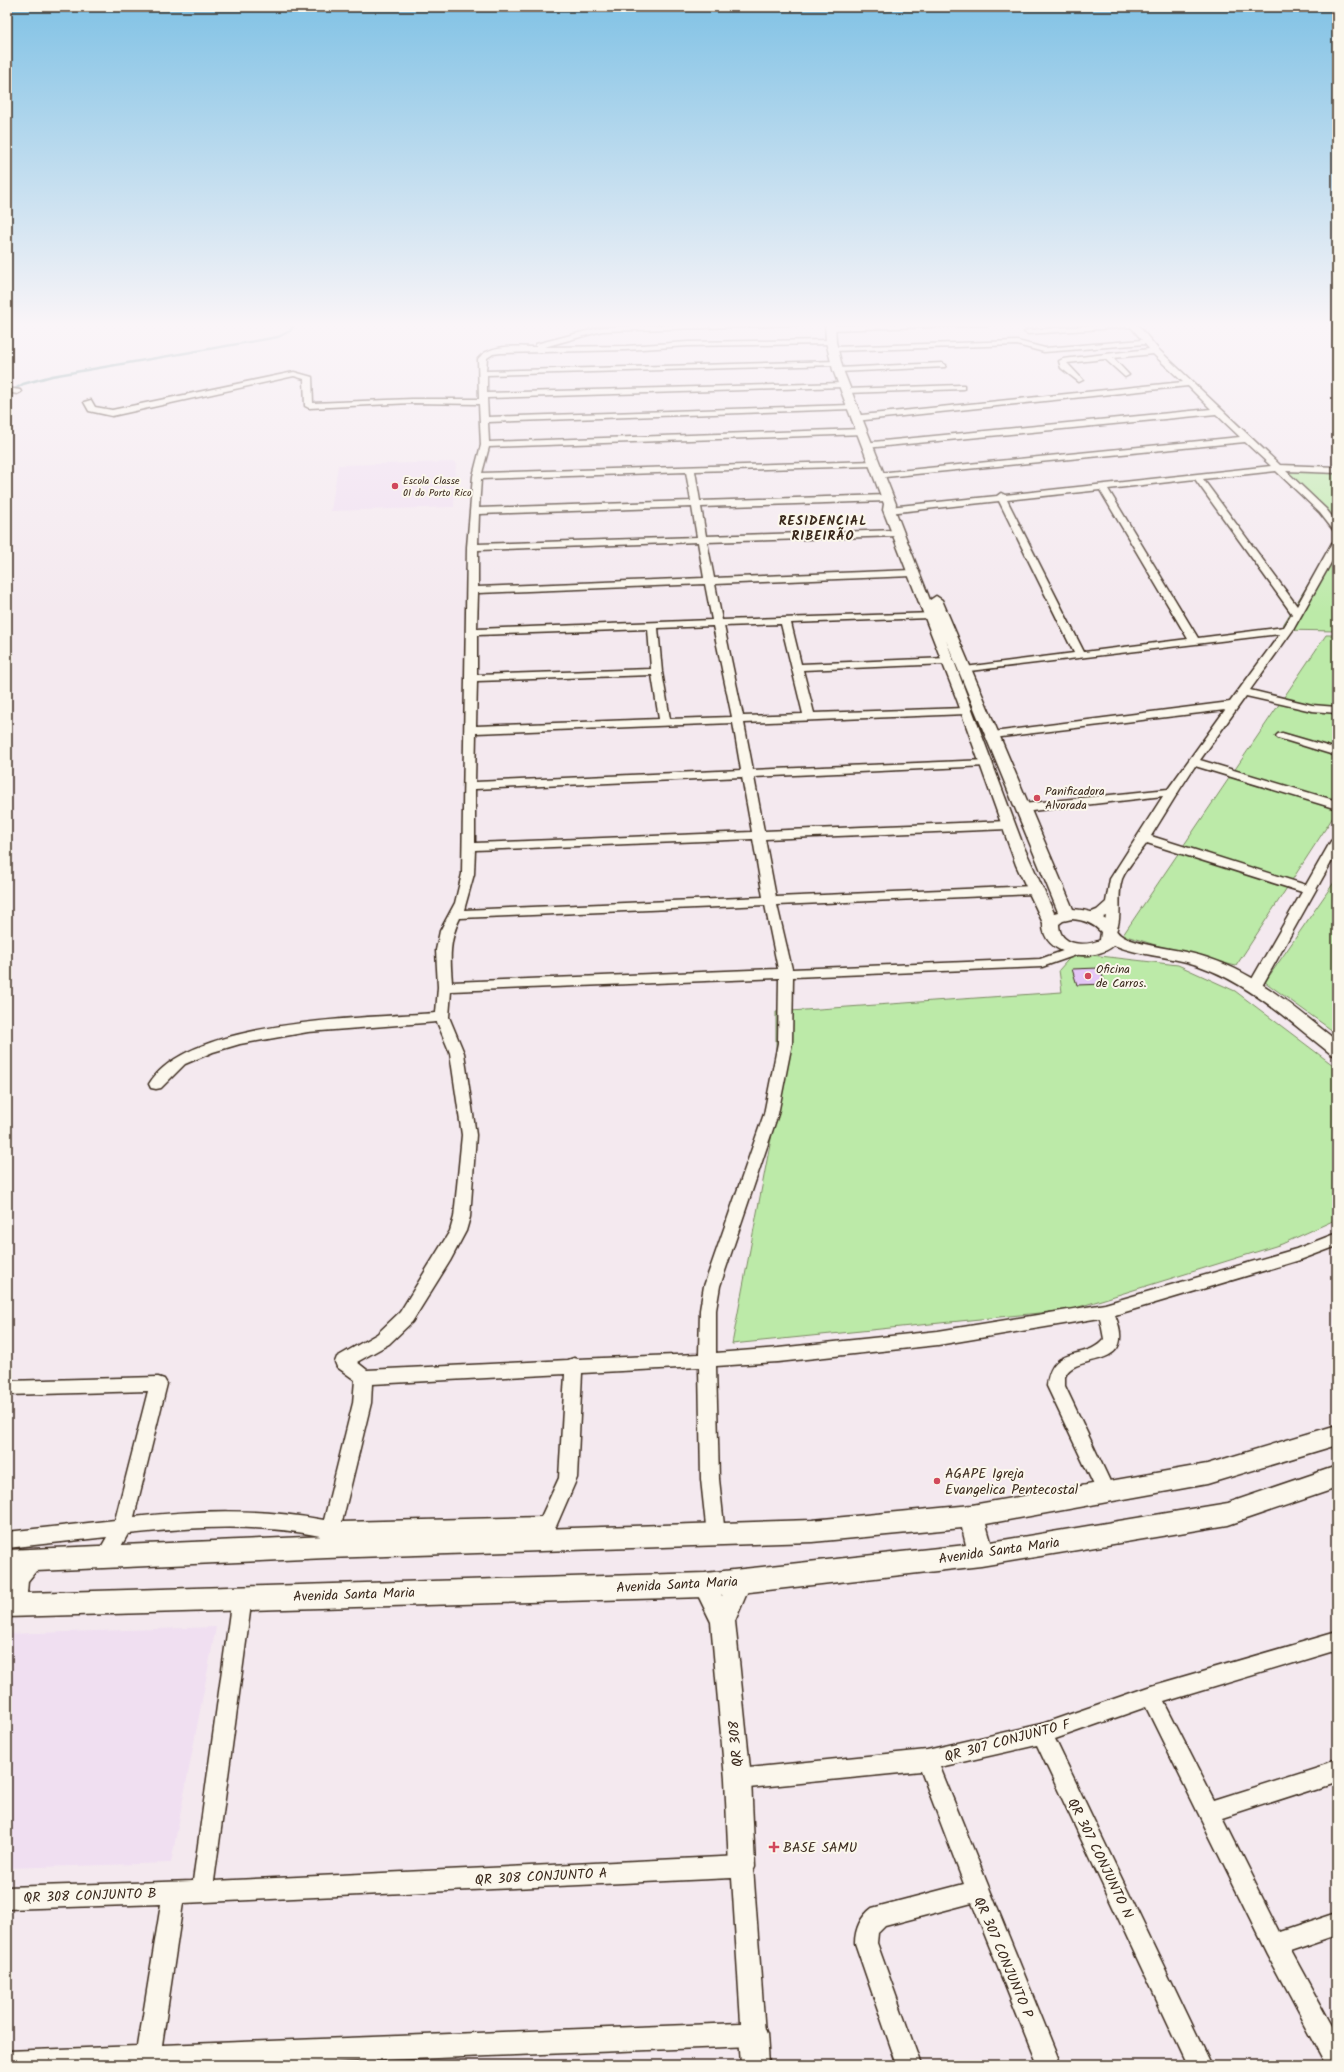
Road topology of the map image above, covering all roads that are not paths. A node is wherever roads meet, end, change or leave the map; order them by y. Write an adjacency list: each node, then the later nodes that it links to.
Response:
1 (484, 420): 2 (street); 8 (street)
2 (493, 420)
3 (856, 420): 6 (street)
4 (1128, 420): 9 (street)
5 (1227, 420): 7 (street)
6 (861, 432): 8 (street); 9 (street)
7 (1246, 439): 11 (street); 15 (street)
8 (485, 445): 14 (street)
9 (866, 445): 10 (street)
10 (872, 463): 12 (street); 15 (street)
11 (1276, 468): 13 (street); 16 (street); 22 (street)
12 (690, 469): 14 (street); 19 (street)
13 (1337, 470)
14 (477, 476): 21 (street)
15 (878, 476): 20 (street)
16 (1197, 476): 17 (street); 30 (street)
17 (1102, 486): 18 (street); 37 (street)
18 (1001, 496): 20 (street); 38 (street)
19 (696, 504): 20 (street); 21 (street); 24 (street)
20 (891, 505): 23 (street); 41 (street)
21 (474, 510): 26 (street)
22 (1337, 529)
23 (898, 533): 24 (street); 27 (street)
24 (703, 541): 26 (street); 28 (street)
25 (1337, 543): 30 (street)
26 (472, 547): 29 (street)
27 (912, 573): 28 (street); 31 (street)
28 (709, 580): 29 (street); 33 (street)
29 (473, 590): 36 (street)
30 (1297, 613): 35 (street)
31 (930, 615): 32 (street); 39 (street)
32 (785, 621): 33 (street); 40 (street)
33 (718, 623): 34 (street); 49 (street)
34 (653, 626): 36 (street); 42 (street)
35 (1288, 630): 37 (street); 44 (street)
36 (472, 632): 43 (street)
37 (1195, 642): 38 (street)
38 (1081, 656): 41 (street)
39 (947, 662): 40 (street); 47 (street)
40 (796, 667): 48 (street)
41 (965, 670): 52 (street)
42 (657, 672): 43 (street); 50 (street)
43 (471, 678): 51 (street)
44 (1245, 692): 45 (street); 46 (street)
45 (1235, 705): 52 (street); 55 (street)
46 (1337, 710)
47 (966, 712): 48 (street); 56 (street)
48 (809, 716): 49 (street)
49 (738, 720): 50 (street); 57 (street)
50 (665, 723): 51 (street)
51 (470, 730): 58 (street)
52 (993, 735): 61 (street)
53 (1282, 736): 54 (street)
54 (1337, 753)
55 (1193, 762): 59 (street); 60 (street)
56 (987, 764): 57 (street); 62 (street)
57 (747, 775): 58 (street); 63 (street)
58 (470, 786): 66 (street)
59 (1171, 792): 61 (street); 64 (street)
60 (1337, 805)
61 (1023, 808): 72 (street)
62 (1008, 825): 63 (street); 67 (street)
63 (759, 836): 66 (street); 69 (street)
64 (1144, 838): 68 (street); 70 (street)
65 (1337, 841): 68 (street)
66 (469, 847): 71 (street)
67 (1033, 890): 69 (street); 74 (street)
68 (1310, 890): 79 (street)
69 (770, 900): 71 (street); 78 (street)
70 (1112, 903): 73 (street); 75 (street)
71 (456, 914): 80 (street)
72 (1067, 914): 73 (street); 74 (street)
73 (1092, 917): 75 (street)
74 (1051, 930): 76 (street); 77 (street)
75 (1106, 939): 76 (street); 79 (street)
76 (1077, 950): 77 (street)
77 (1042, 963): 78 (street)
78 (786, 974): 80 (street); 86 (street)
79 (1255, 986): 82 (street)
80 (445, 987): 81 (street)
81 (442, 1017): 83 (street); 88 (street)
82 (1337, 1050)
83 (156, 1084)
84 (1337, 1239): 85 (street)
85 (1105, 1311): 86 (street); 92 (street)
86 (707, 1360): 87 (street); 95 (street)
87 (574, 1365): 88 (street); 96 (street)
88 (364, 1377): 96 (street)
89 (7, 1388): 94 (street)
90 (1337, 1436): 92 (main road)
91 (1337, 1477): 98 (main road, Avenida Santa Maria)
92 (1106, 1492): 93 (main road)
93 (972, 1516): 95 (main road); 98 (main road)
94 (122, 1528): 96 (street); 97 (street); 99 (street)
95 (716, 1536): 96 (main road)
96 (330, 1539): 99 (main road)
97 (13, 1551): 99 (main road); 103 (main road)
98 (981, 1555): 100 (main road, Avenida Santa Maria)
99 (104, 1558)
100 (740, 1581): 101 (main road, Avenida Santa Maria); 104 (street, QR 308)
101 (706, 1585): 102 (main road, Avenida Santa Maria); 104 (street, QR 308)
102 (242, 1597): 103 (main road, Avenida Santa Maria); 114 (street)
103 (11, 1605)
104 (723, 1621): 110 (street, QR 308)
105 (1337, 1642): 106 (street, QR 307 CONJUNTO F)
106 (1151, 1696): 107 (street, QR 307 CONJUNTO F); 111 (street)
107 (1042, 1734): 108 (street, QR 307 CONJUNTO F); 127 (street, QR 307 CONJUNTO N)
108 (927, 1760): 110 (street, QR 307 CONJUNTO F); 113 (street)
109 (1337, 1771): 111 (street)
110 (738, 1779): 112 (street, QR 308)
111 (1208, 1812): 118 (street)
112 (742, 1867): 114 (street, QR 308 CONJUNTO A); 119 (street)
113 (978, 1891): 125 (street, QR 307 CONJUNTO P); 126 (street, QR 307 CONJUNTO P)
114 (202, 1892): 115 (street, QR 308 CONJUNTO A)
115 (174, 1893): 116 (street, QR 308 CONJUNTO B); 122 (street)
116 (7, 1898)
117 (1337, 1924): 118 (street)
118 (1275, 1945): 121 (street)
119 (753, 2034): 120 (street); 124 (street)
120 (226, 2060): 122 (street)
121 (1337, 2060)
122 (148, 2061): 123 (street)
123 (7, 2063)
124 (755, 2065)
125 (909, 2065)
126 (1049, 2065)
127 (1199, 2065)

